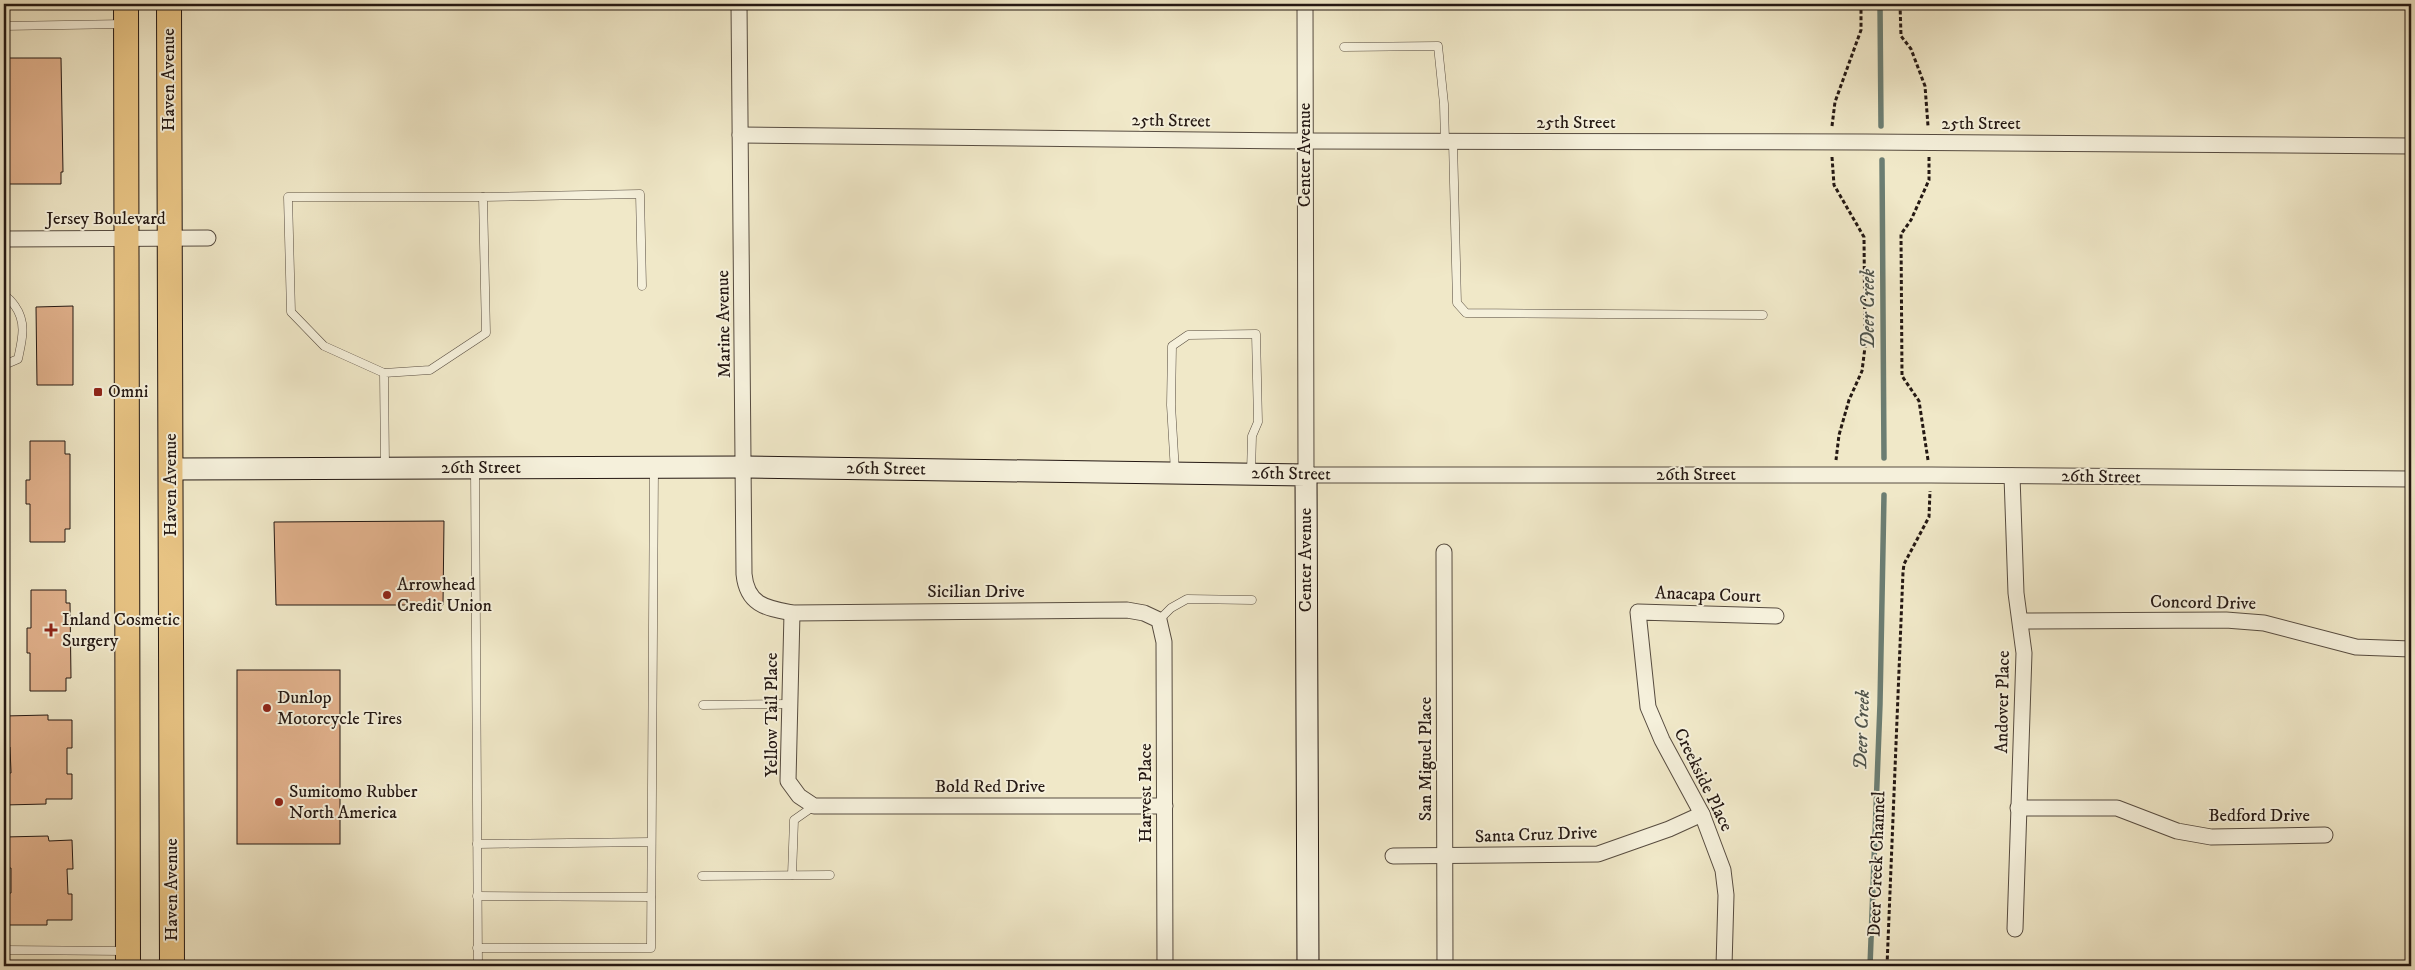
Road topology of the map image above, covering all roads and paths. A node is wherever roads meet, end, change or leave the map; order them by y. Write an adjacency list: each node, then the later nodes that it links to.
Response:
1 (169, 4): 18 (main road, Haven Avenue)
2 (739, 4): 10 (street, Marine Avenue)
3 (1305, 4): 11 (street, Center Avenue)
4 (1861, 4): 13 (path)
5 (1900, 4): 9 (path)
6 (126, 14): 7 (lane); 17 (main road)
7 (4, 26)
8 (1344, 47): 12 (lane)
9 (1926, 112)
10 (740, 135): 11 (street, 25th Street); 27 (street, Marine Avenue)
11 (1305, 141): 12 (street, 25th Street); 34 (street, Center Avenue)
12 (1449, 142): 13 (street, 25th Street); 23 (lane)
13 (1830, 142): 14 (street, 25th Street); 35 (path)
14 (2411, 146)
15 (1929, 174): 26 (path)
16 (483, 197): 21 (lane); 25 (lane); 25 (lane)
17 (127, 238): 18 (street, Jersey Boulevard); 20 (street, Jersey Boulevard); 66 (main road)
18 (170, 238): 19 (street, Jersey Boulevard); 31 (main road, Haven Avenue)
19 (208, 238)
20 (4, 239)
21 (642, 286)
22 (4, 296): 24 (lane)
23 (1763, 315)
24 (4, 366)
25 (384, 373): 28 (lane)
26 (1925, 445)
27 (744, 467): 30 (street, 26th Street); 32 (street, 26th Street); 42 (street, Marine Avenue)
28 (385, 468): 29 (street, 26th Street); 31 (street, 26th Street)
29 (475, 468): 30 (street, 26th Street); 55 (lane)
30 (654, 468): 54 (lane)
31 (171, 469): 67 (main road, Haven Avenue)
32 (1175, 473): 33 (street, 26th Street); 33 (lane)
33 (1251, 474): 34 (street, 26th Street)
34 (1306, 475): 35 (street, 26th Street); 70 (street, Center Avenue)
35 (1835, 476): 36 (street, 26th Street)
36 (2012, 476): 37 (street, 26th Street); 45 (street, Andover Place)
37 (2411, 479)
38 (1930, 500): 73 (path, Deer Creek Channel)
39 (1444, 552): 57 (street, San Miguel Place)
40 (1252, 600): 44 (lane)
41 (1638, 612): 43 (street, Anacapa Court); 52 (street, Creekside Place)
42 (792, 613): 44 (street, Sicilian Drive); 47 (street, Yellow Tail Place)
43 (1776, 616)
44 (1159, 620): 50 (street, Harvest Place)
45 (2021, 621): 46 (street, Concord Drive); 51 (street, Andover Place)
46 (2411, 649)
47 (789, 704): 48 (lane); 49 (street, Yellow Tail Place)
48 (703, 705)
49 (814, 806): 50 (street, Bold Red Drive); 58 (lane)
50 (1165, 806): 69 (street, Harvest Place)
51 (2018, 808): 53 (street, Bedford Drive); 63 (street, Andover Place)
52 (1702, 814): 57 (street, Santa Cruz Drive); 72 (street, Creekside Place)
53 (2325, 835)
54 (651, 842): 55 (lane); 62 (lane)
55 (477, 844): 61 (lane)
56 (1393, 856): 57 (street, Santa Cruz Drive)
57 (1445, 856): 71 (street, San Miguel Place)
58 (792, 875): 59 (lane); 60 (lane)
59 (830, 875)
60 (702, 876)
61 (477, 896): 62 (lane); 64 (lane)
62 (651, 897): 64 (lane)
63 (2016, 929)
64 (478, 948): 68 (lane)
65 (4, 950): 66 (lane)
66 (128, 958)
67 (172, 966)
68 (478, 966)
69 (1165, 966)
70 (1308, 966)
71 (1445, 966)
72 (1724, 966)
73 (1887, 966)

